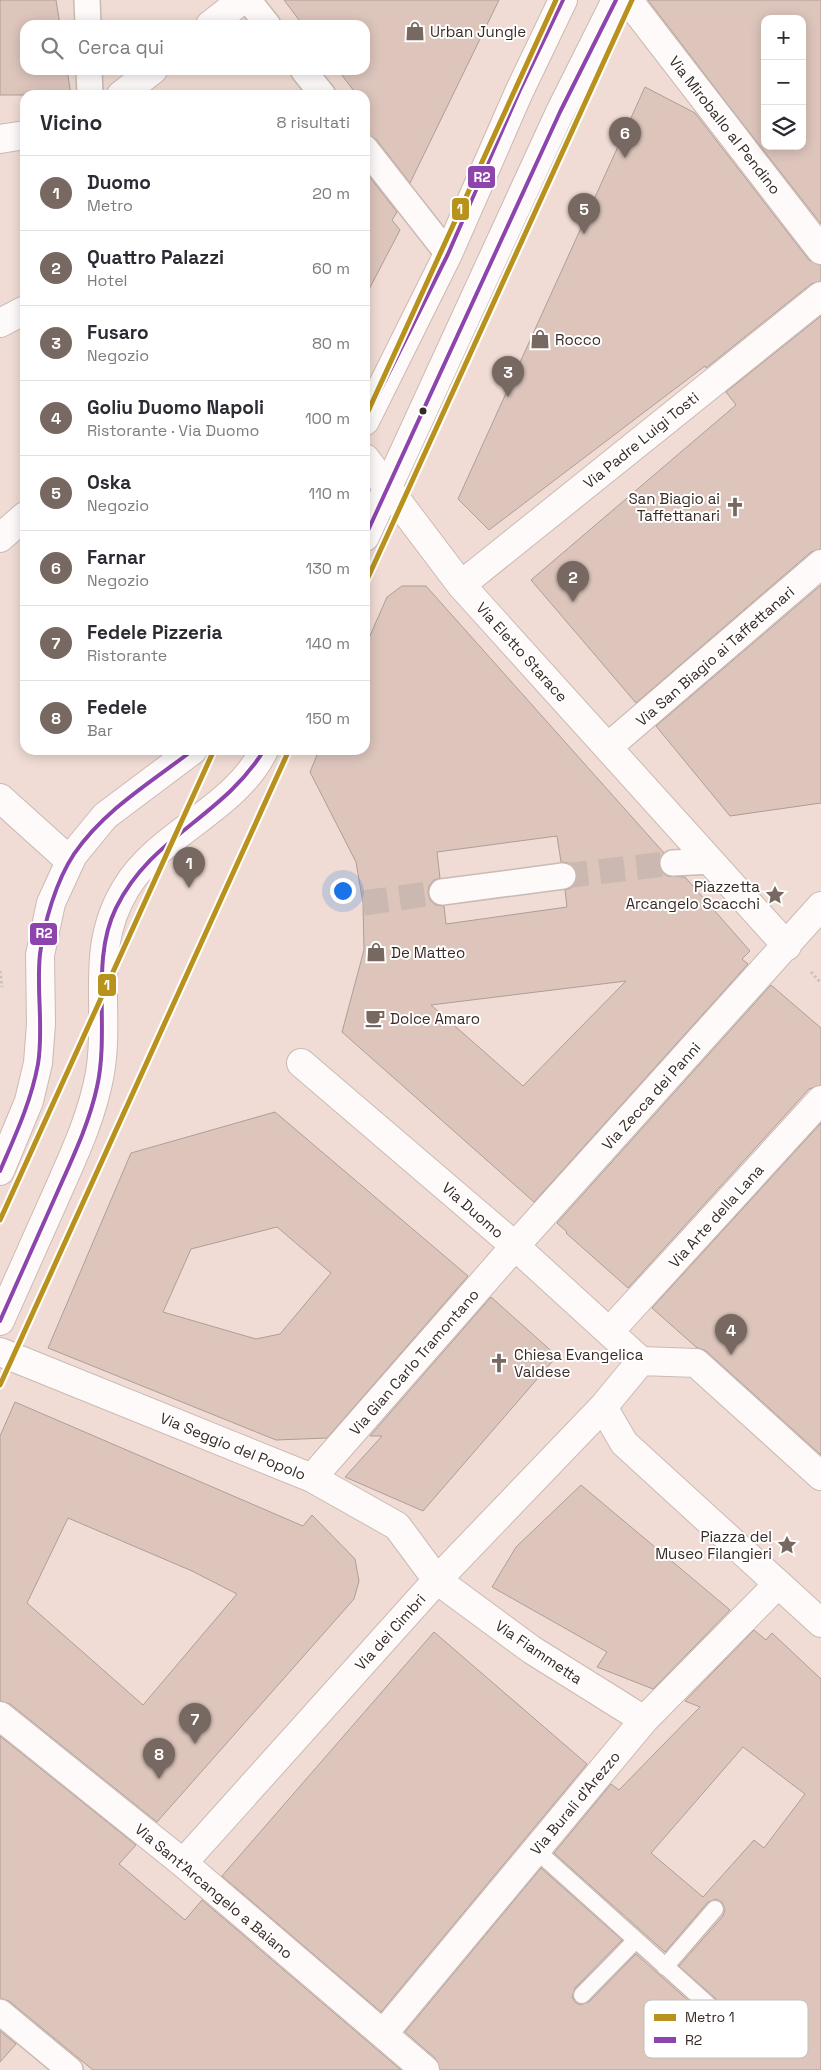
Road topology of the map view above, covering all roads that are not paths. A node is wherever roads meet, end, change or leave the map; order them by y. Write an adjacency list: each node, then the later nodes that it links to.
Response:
1 (87, 0): 7 (street)
2 (242, 0): 8 (street)
3 (248, 0): 9 (street)
4 (563, 0): 20 (street)
5 (616, 0): 26 (street)
6 (628, 0): 19 (street, Via Miroballo al Pendino)
7 (88, 20)
8 (216, 20)
9 (264, 20)
10 (89, 75): 13 (street)
11 (147, 75): 14 (street)
12 (307, 75): 15 (street)
13 (90, 90)
14 (127, 90)
15 (319, 90)
16 (20, 136): 17 (street)
17 (0, 139)
18 (370, 154): 20 (street)
19 (821, 250)
20 (448, 254): 24 (street)
21 (821, 296): 31 (street, Via Padre Luigi Tosti)
22 (20, 313): 23 (street)
23 (0, 323)
24 (370, 411)
25 (370, 464): 26 (street, Via Eletto Starace)
26 (388, 487): 28 (street); 31 (street, Via Eletto Starace)
27 (20, 520): 29 (street)
28 (370, 526)
29 (0, 538)
30 (821, 564): 32 (street, Via San Biagio ai Taffettanari)
31 (460, 585): 32 (street, Via Eletto Starace)
32 (608, 747): 37 (street, Via Eletto Starace)
33 (186, 755): 36 (street)
34 (261, 755): 47 (street)
35 (0, 798): 36 (street)
36 (70, 861): 45 (street)
37 (711, 861): 38 (street); 42 (street, Via Eletto Starace)
38 (673, 863)
39 (563, 876): 40 (street)
40 (442, 892)
41 (821, 906): 42 (street, Via Zecca dei Panni)
42 (787, 946): 46 (street, Via Zecca dei Panni)
43 (301, 1063): 46 (street, Via Duomo)
44 (821, 1100): 48 (street, Via Arte della Lana)
45 (0, 1171)
46 (515, 1246): 48 (street, Via Duomo); 53 (street, Via Gian Carlo Tramontano)
47 (0, 1321)
48 (610, 1331): 50 (street, Via Duomo)
49 (0, 1352): 53 (street, Via Seggio del Popolo)
50 (641, 1361): 51 (street); 52 (street)
51 (603, 1407): 54 (street, Via dei Cimbri); 55 (street)
52 (821, 1476)
53 (312, 1478): 54 (street, Via Seggio del Popolo)
54 (437, 1580): 58 (street, Via Fiammetta); 60 (street, Via dei Cimbri)
55 (778, 1584): 56 (street); 58 (street, Via Burali d'Arezzo)
56 (821, 1623)
57 (0, 1716): 60 (street, Via Sant'Arcangelo a Baiano)
58 (644, 1720): 59 (street, Via Burali d'Arezzo)
59 (536, 1850): 62 (lane); 67 (street, Via Burali d'Arezzo)
60 (183, 1863): 67 (street, Via Sant'Arcangelo a Baiano)
61 (715, 1909): 63 (lane)
62 (636, 1940): 63 (lane); 64 (lane)
63 (665, 1966): 65 (lane)
64 (582, 1995)
65 (703, 2000)
66 (0, 2012): 68 (street)
67 (383, 2034): 69 (street, Via Sant'Arcangelo a Baiano)
68 (70, 2070)
69 (425, 2070)

